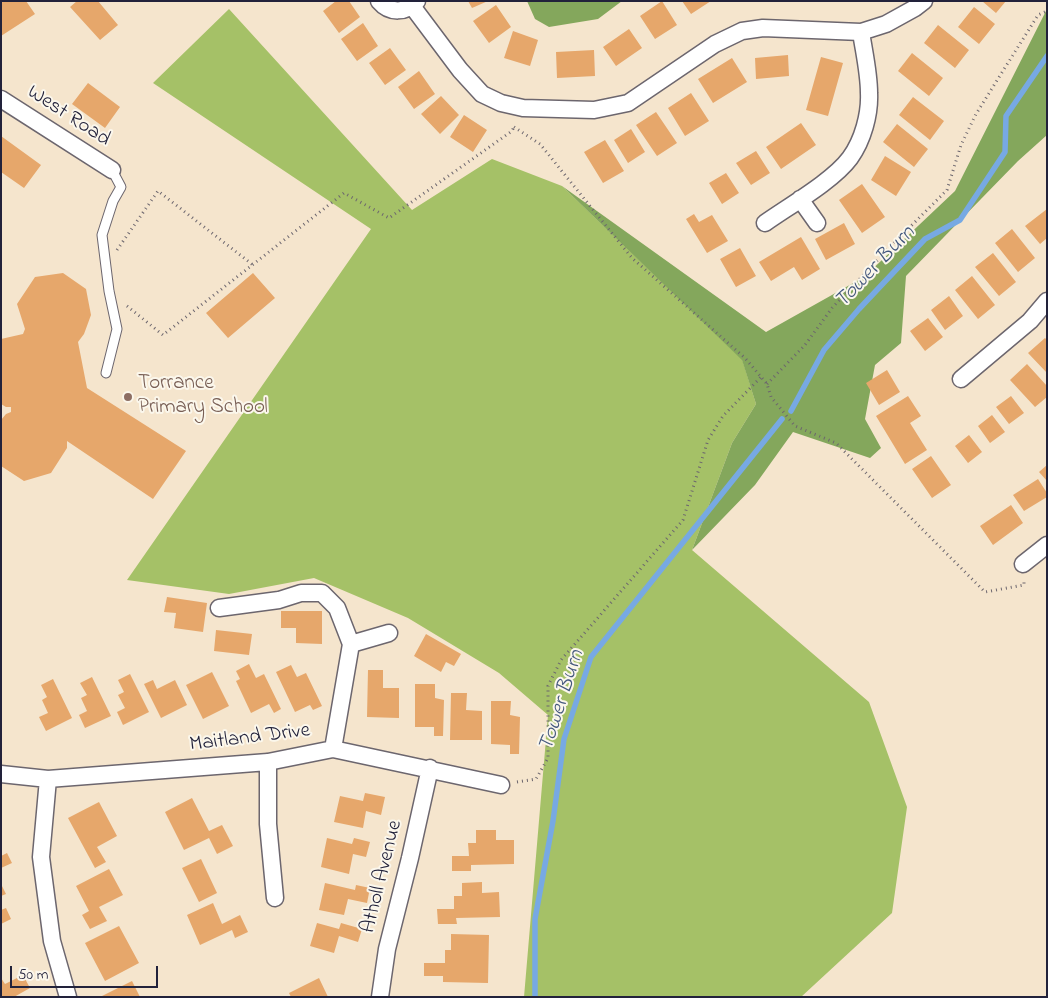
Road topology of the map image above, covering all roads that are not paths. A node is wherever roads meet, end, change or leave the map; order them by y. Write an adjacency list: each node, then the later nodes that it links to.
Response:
1 (379, 1): 3 (street)
2 (924, 1): 4 (street)
3 (414, 4): 4 (street)
4 (861, 32): 7 (street)
5 (1, 99): 6 (street, West Road)
6 (112, 170): 11 (lane)
7 (800, 199): 8 (street); 9 (street)
8 (765, 223)
9 (818, 223)
10 (1047, 301): 12 (street)
11 (106, 373)
12 (961, 379)
13 (1047, 545): 14 (street)
14 (1023, 564)
15 (219, 608): 17 (street)
16 (389, 633): 17 (street)
17 (351, 644): 18 (street)
18 (333, 749): 19 (street, Maitland Drive); 20 (street, Maitland Drive)
19 (268, 762): 22 (street, Maitland Drive); 24 (street)
20 (430, 768): 23 (street, Maitland Drive); 26 (street, Atholl Avenue)
21 (1, 774): 22 (street, Maitland Drive)
22 (48, 779): 25 (street)
23 (501, 785)
24 (275, 898)
25 (68, 997)
26 (380, 997)

